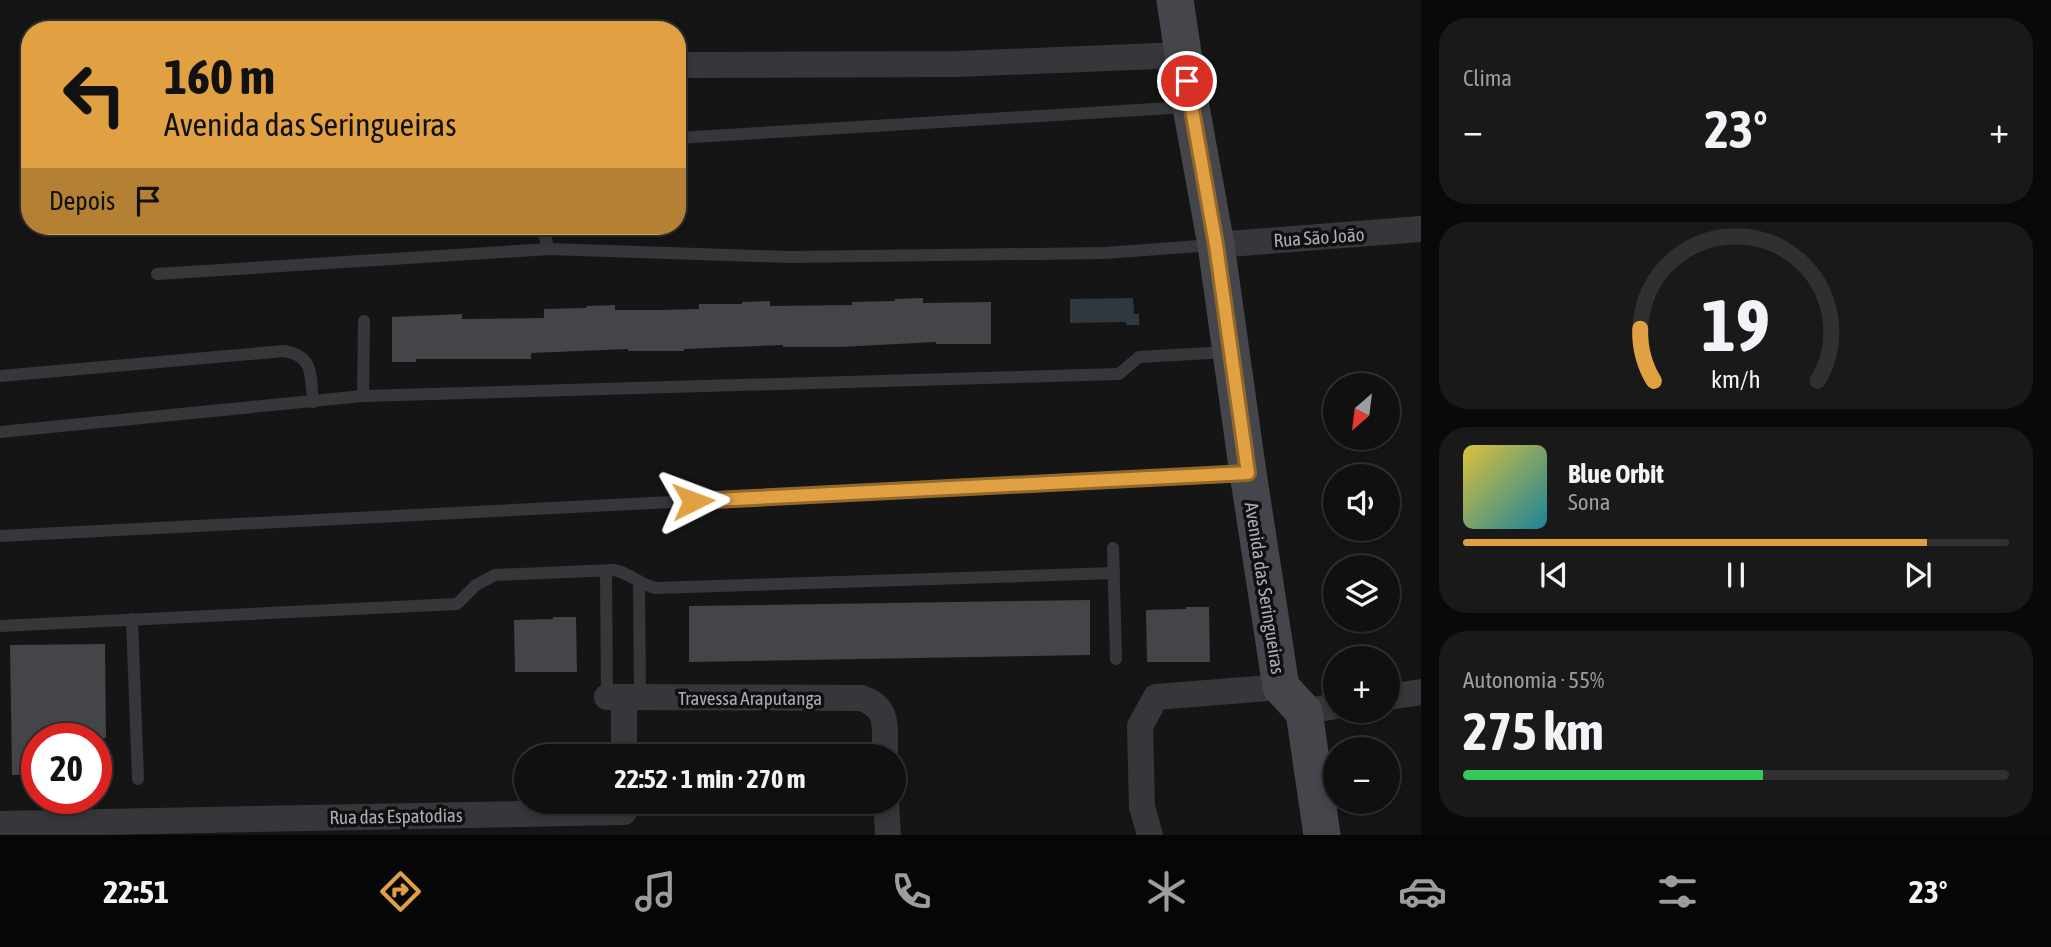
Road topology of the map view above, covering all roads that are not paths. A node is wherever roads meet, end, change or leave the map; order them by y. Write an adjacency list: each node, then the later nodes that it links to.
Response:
1 (1175, 0): 2 (street, Avenida das Seringueiras)
2 (1183, 55): 3 (street); 4 (street, Avenida das Seringueiras)
3 (686, 65)
4 (1191, 107): 5 (lane); 8 (street, Avenida das Seringueiras)
5 (686, 137)
6 (1421, 229): 8 (street, Rua São João)
7 (544, 235): 9 (lane)
8 (1216, 245): 9 (lane); 12 (street, Avenida das Seringueiras)
9 (549, 250): 10 (lane)
10 (157, 274)
11 (364, 321): 14 (lane)
12 (1231, 352): 14 (lane); 17 (street, Avenida das Seringueiras)
13 (0, 376): 15 (lane)
14 (363, 396): 15 (lane)
15 (313, 402): 16 (lane)
16 (0, 432)
17 (1248, 473): 18 (lane); 29 (street, Avenida das Seringueiras)
18 (0, 537)
19 (1113, 548): 21 (lane)
20 (606, 571): 22 (lane); 23 (lane); 28 (lane)
21 (1114, 573): 22 (lane); 25 (lane)
22 (639, 583): 28 (lane)
23 (132, 619): 24 (lane); 32 (lane)
24 (0, 626)
25 (1116, 659)
26 (1421, 692): 27 (street)
27 (1400, 695)
28 (624, 698): 30 (street); 31 (street, Travessa Araputanga)
29 (1306, 702): 37 (street); 38 (street, Avenida das Seringueiras)
30 (624, 744)
31 (884, 744)
32 (138, 779)
33 (887, 814): 36 (street)
34 (624, 816): 35 (street, Rua das Espatodias)
35 (0, 824)
36 (888, 835)
37 (1150, 835)
38 (1322, 835)

